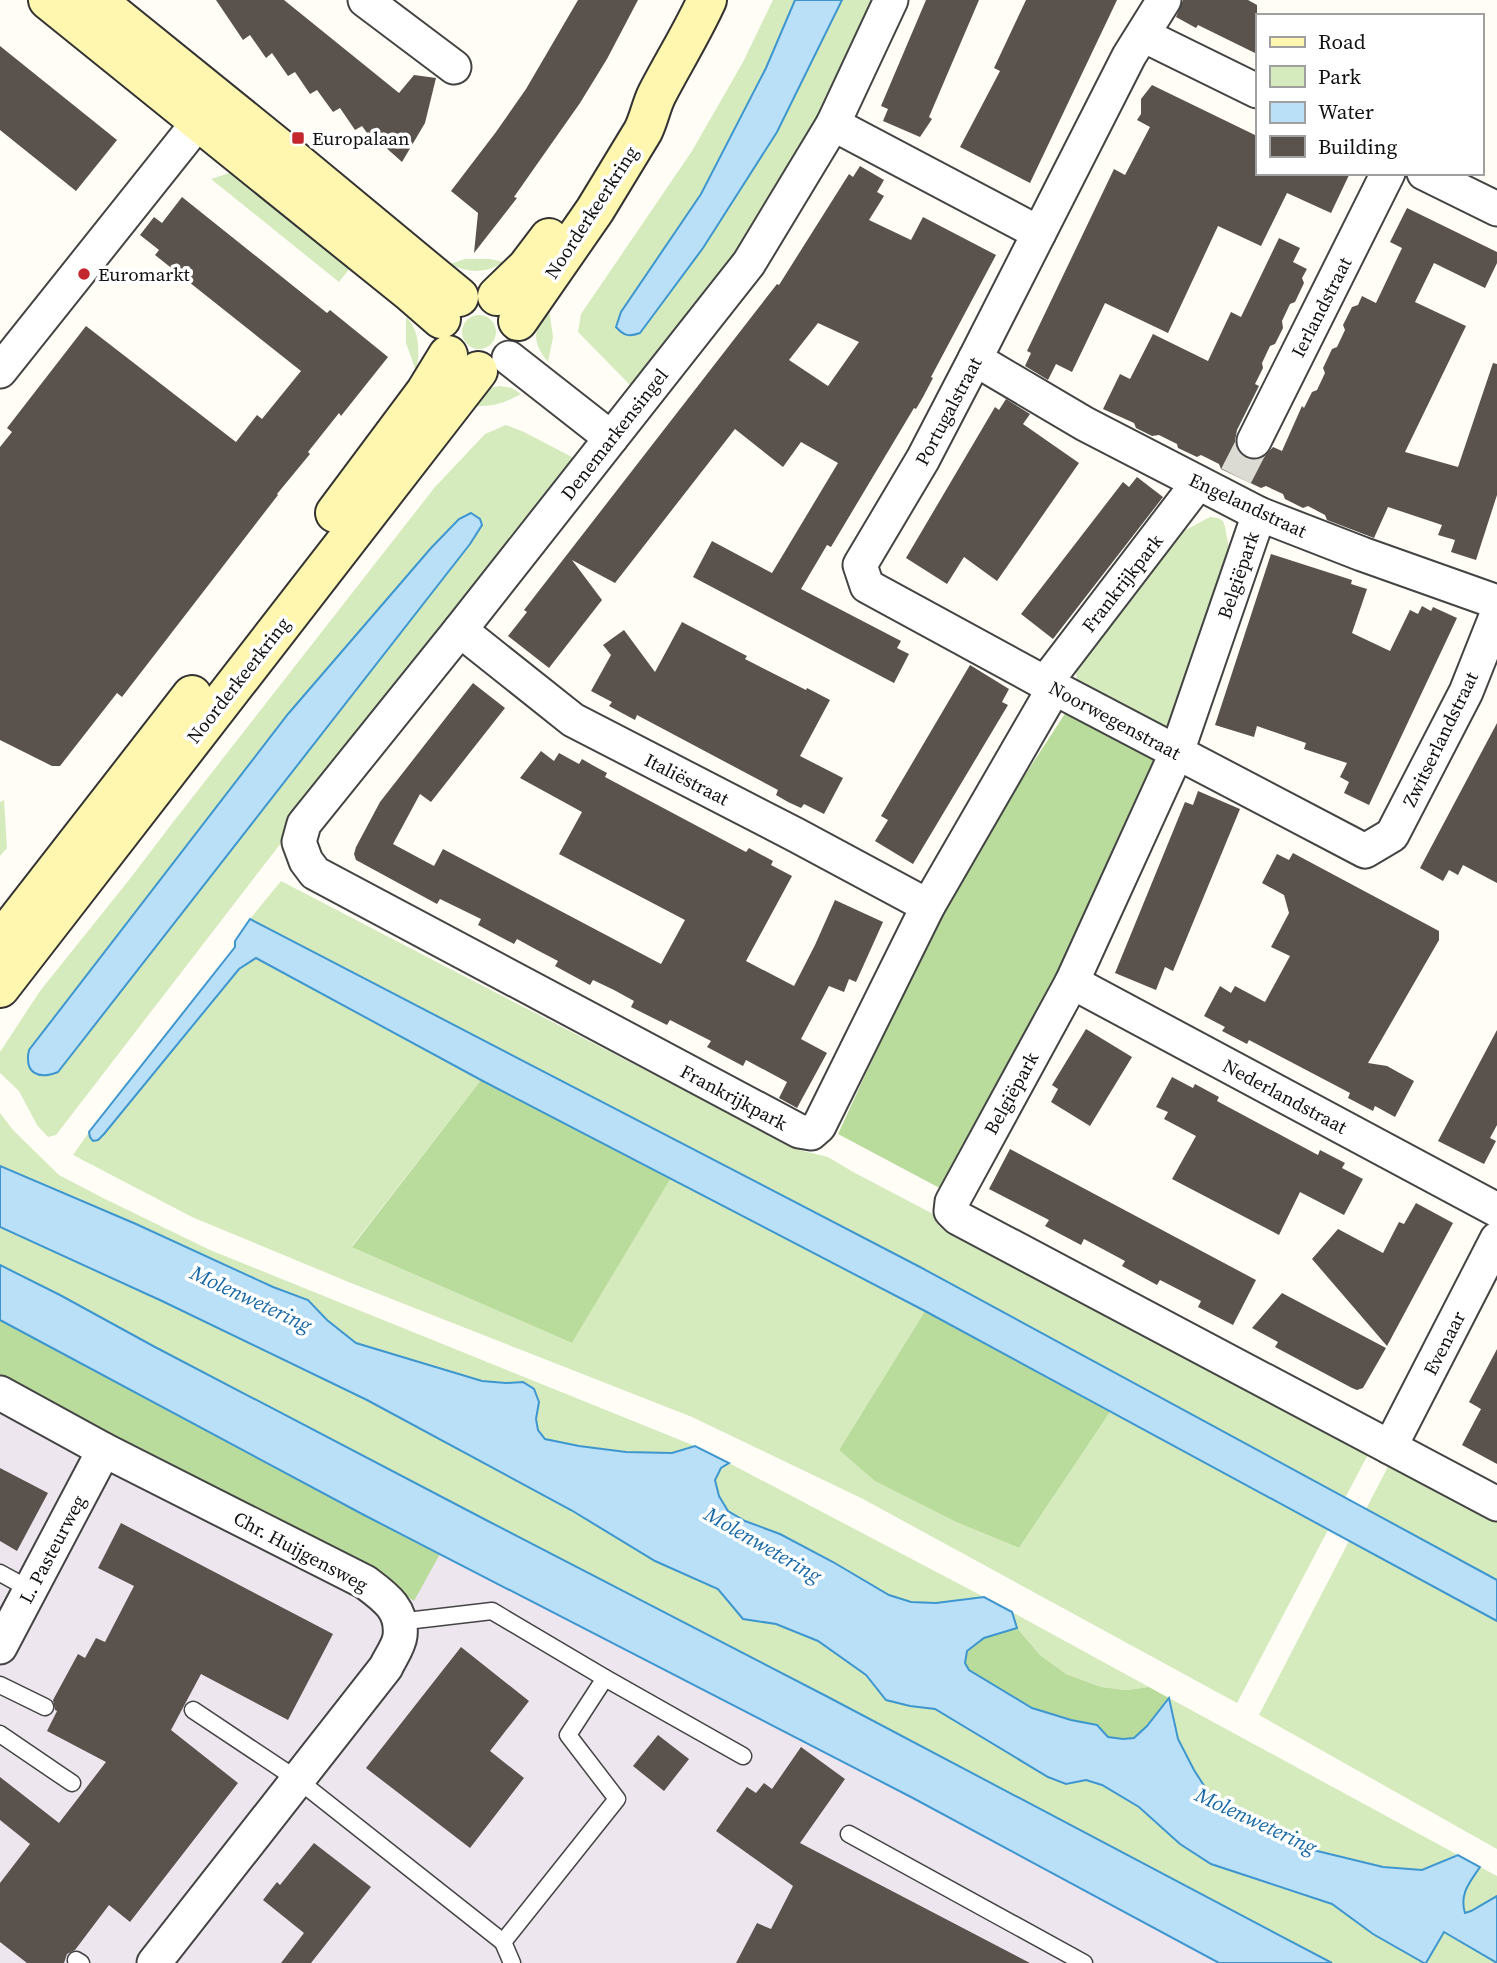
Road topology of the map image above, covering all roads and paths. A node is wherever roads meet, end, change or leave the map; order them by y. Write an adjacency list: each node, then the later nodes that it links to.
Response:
1 (48, 0): 11 (street)
2 (96, 0): 11 (street)
3 (365, 0): 7 (street)
4 (707, 0): 17 (street, Noorderkeerkring)
5 (891, 0): 12 (street, Denemarkensingel)
6 (1164, 0): 8 (street, Portugalstraat)
7 (401, 11): 9 (street)
8 (1143, 35): 10 (street); 16 (street, Portugalstraat)
9 (454, 67)
10 (1256, 91)
11 (208, 110): 18 (street); 20 (street)
12 (833, 124): 16 (street); 21 (street, Denemarkensingel)
13 (1387, 175): 22 (street, Ierlandstraat)
14 (1428, 175): 15 (street)
15 (1497, 209)
16 (1039, 233): 19 (street, Portugalstraat)
17 (507, 308): 18 (street); 18 (street)
18 (467, 340): 21 (street); 34 (street, Noorderkeerkring); 36 (street, Noorderkeerkring)
19 (975, 359): 23 (street, Engelandstraat); 25 (street, Portugalstraat)
20 (0, 371)
21 (611, 438): 28 (street, Denemarkensingel)
22 (1254, 441)
23 (1220, 485): 24 (street, Engelandstraat); 29 (street, Frankrijkpark)
24 (1259, 514): 26 (street, Engelandstraat); 30 (street, Belgiëpark)
25 (867, 586): 29 (street, Noorwegenstraat)
26 (1497, 602)
27 (1497, 614): 32 (street, Zwitserlandstraat)
28 (460, 630): 31 (street, Denemarkensingel); 33 (street, Italiëstraat)
29 (1049, 685): 30 (street, Noorwegenstraat); 33 (street, Frankrijkpark)
30 (1177, 752): 32 (street, Noorwegenstraat); 35 (street, Belgiëpark)
31 (299, 842): 33 (street, Frankrijkpark)
32 (1365, 851)
33 (928, 906)
34 (0, 942)
35 (1072, 982): 37 (street, Nederlandstraat); 40 (street, Belgiëpark)
36 (0, 988)
37 (1497, 1210)
38 (1497, 1239): 40 (street, Evenaar)
39 (0, 1392): 41 (street, Chr. Huijgensweg)
40 (1390, 1447): 42 (street)
41 (104, 1450): 44 (street, L. Pasteurweg); 45 (street, Chr. Huijgensweg)
42 (1497, 1504)
43 (0, 1573): 44 (lane)
44 (31, 1590): 46 (street, L. Pasteurweg)
45 (398, 1622): 47 (lane); 53 (street)
46 (0, 1647)
47 (605, 1678): 52 (lane); 56 (lane)
48 (0, 1685): 49 (lane)
49 (45, 1707)
50 (193, 1710): 53 (lane)
51 (0, 1734): 54 (lane)
52 (743, 1756)
53 (298, 1780): 56 (lane); 57 (street)
54 (72, 1783)
55 (849, 1834): 59 (lane)
56 (503, 1942): 58 (lane)
57 (154, 1963)
58 (512, 1963)
59 (1084, 1963)

